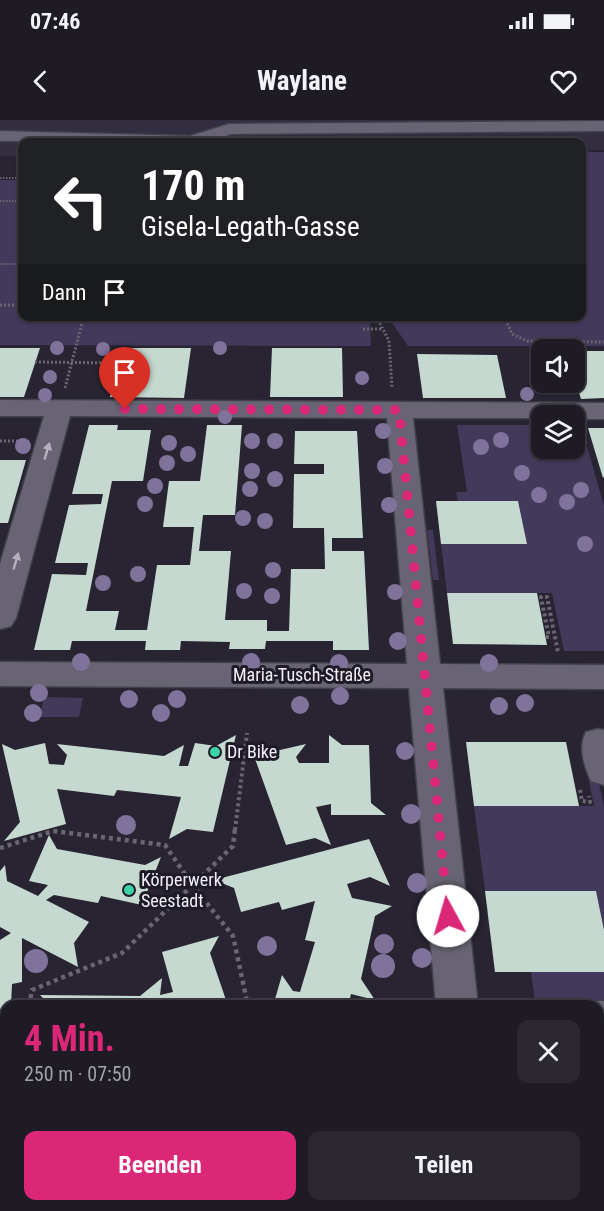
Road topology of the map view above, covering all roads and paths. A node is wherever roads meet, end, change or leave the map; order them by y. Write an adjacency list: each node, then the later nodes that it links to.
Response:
1 (435, 123): 2 (street); 5 (street)
2 (604, 126)
3 (0, 136): 4 (street)
4 (67, 138)
5 (210, 138)
6 (217, 138): 7 (street)
7 (364, 138)
8 (0, 178): 9 (path)
9 (18, 178)
10 (0, 201): 11 (path)
11 (18, 201)
12 (0, 264): 13 (path)
13 (18, 264)
14 (0, 305): 15 (path)
15 (18, 305)
16 (83, 321): 23 (path)
17 (379, 321): 20 (path)
18 (507, 321): 21 (path)
19 (363, 329): 20 (path)
20 (383, 329): 27 (path)
21 (604, 342)
22 (35, 362): 23 (path)
23 (71, 362): 24 (path); 25 (path)
24 (118, 363)
25 (61, 401): 26 (street); 27 (street); 31 (street, one-way to 25)
26 (0, 408)
27 (399, 410): 28 (street); 35 (street)
28 (604, 411)
29 (0, 441): 30 (path)
30 (27, 441)
31 (0, 618)
32 (546, 637): 33 (path)
33 (560, 659)
34 (0, 674): 35 (street, Maria-Tusch-Straße)
35 (424, 676): 36 (street, Maria-Tusch-Straße); 42 (street)
36 (604, 677)
37 (246, 732): 39 (path)
38 (0, 848): 39 (path)
39 (193, 886): 40 (path); 41 (path)
40 (30, 1000)
41 (247, 1000)
42 (456, 1000)

